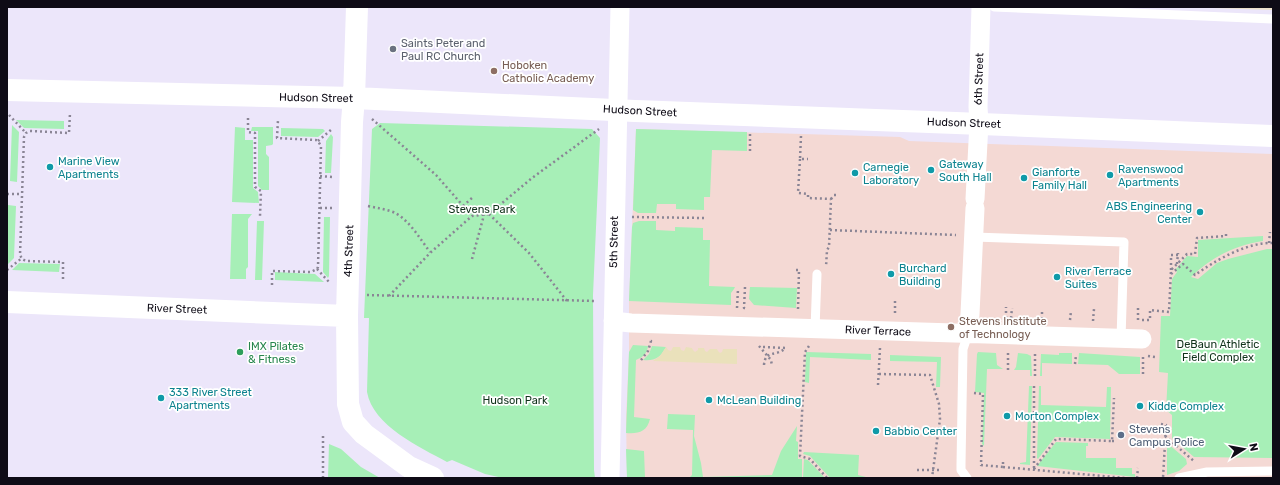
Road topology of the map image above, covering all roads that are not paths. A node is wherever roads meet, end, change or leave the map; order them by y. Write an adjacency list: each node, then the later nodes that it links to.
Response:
1 (357, 7): 7 (street, 4th Street)
2 (620, 7): 8 (street, 5th Street)
3 (981, 7): 9 (street, 6th Street)
4 (994, 7): 5 (lane)
5 (1273, 19)
6 (7, 90): 7 (street, Hudson Street)
7 (354, 98): 8 (street, Hudson Street); 14 (street, 4th Street)
8 (617, 110): 9 (street, Hudson Street); 15 (street, 5th Street)
9 (979, 124): 10 (street, Hudson Street); 11 (street, 6th Street)
10 (1273, 136)
11 (966, 236): 16 (lane); 17 (street, 6th Street)
12 (822, 273): 18 (lane)
13 (7, 302): 14 (street, River Street)
14 (346, 316): 21 (street, 4th Street)
15 (613, 321): 18 (street, River Terrace); 23 (street, 5th Street)
16 (1121, 330): 17 (street, River Terrace); 19 (street, River Terrace)
17 (968, 334): 18 (street, River Terrace); 24 (lane)
18 (814, 338)
19 (1143, 348)
20 (1273, 471): 25 (lane)
21 (406, 473): 22 (street, 4th Street)
22 (433, 478)
23 (610, 478)
24 (967, 478)
25 (1179, 478)

